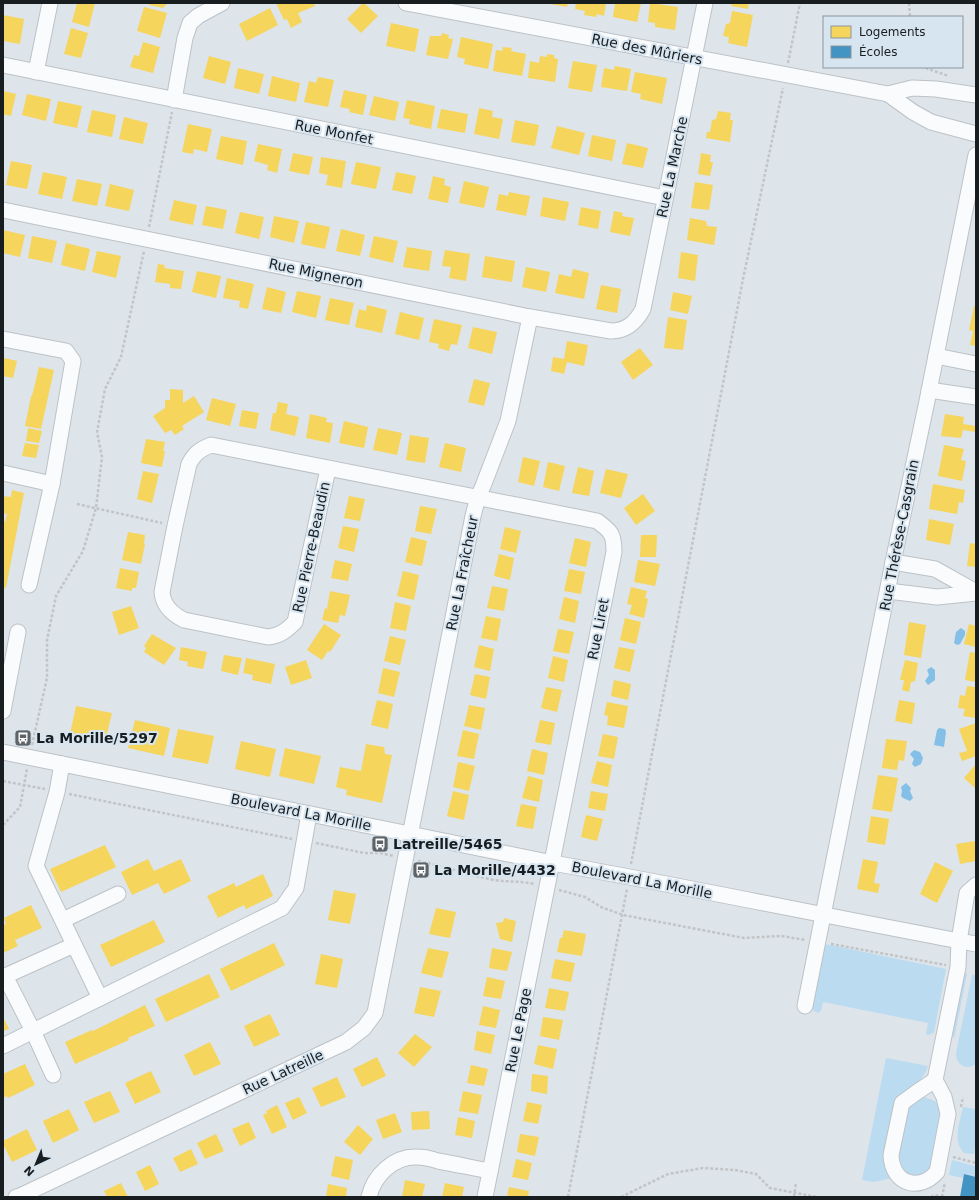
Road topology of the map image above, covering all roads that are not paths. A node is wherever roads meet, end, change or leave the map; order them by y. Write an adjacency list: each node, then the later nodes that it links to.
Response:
1 (50, 3): 7 (street)
2 (222, 3): 10 (street)
3 (406, 3): 5 (street, Rue des Mûriers)
4 (705, 3): 5 (street, Rue La Marche)
5 (694, 58): 8 (street, Rue des Mûriers); 13 (street, Rue La Marche)
6 (3, 65): 7 (street, Rue Monfet)
7 (36, 72): 10 (street, Rue Monfet)
8 (888, 94): 9 (street, Rue des Mûriers); 11 (street, Rue des Mûriers)
9 (976, 96)
10 (174, 100): 13 (street, Rue Monfet)
11 (976, 134)
12 (976, 155): 18 (street, Rue Thérèse-Casgrain)
13 (665, 198): 16 (street, Rue La Marche)
14 (3, 210): 15 (street, Rue Migneron)
15 (530, 317): 16 (street, Rue Migneron); 25 (street, Rue La Fraîcheur)
16 (629, 326)
17 (3, 339): 24 (street)
18 (936, 356): 19 (street); 20 (street, Rue Thérèse-Casgrain)
19 (976, 364)
20 (929, 390): 21 (street); 26 (street, Rue Thérèse-Casgrain)
21 (976, 397)
22 (328, 469): 22 (street, Rue Pierre-Beaudin); 25 (street, Rue Pierre-Beaudin)
23 (3, 473): 24 (street)
24 (52, 484): 27 (street)
25 (478, 497): 35 (street, Rue La Fraîcheur); 36 (street, Rue Liret)
26 (893, 562): 28 (street, Rue Thérèse-Casgrain); 29 (street)
27 (29, 585)
28 (888, 591): 29 (street); 39 (street, Rue Thérèse-Casgrain)
29 (976, 592)
30 (18, 632): 31 (street)
31 (3, 711)
32 (3, 752): 33 (street, Boulevard La Morille)
33 (62, 764): 34 (street, Boulevard La Morille); 40 (street)
34 (309, 814): 35 (street, Boulevard La Morille); 45 (street)
35 (411, 833): 36 (street, Boulevard La Morille); 52 (street, Rue Latreille)
36 (553, 862): 39 (street, Boulevard La Morille); 51 (street, Rue Le Page)
37 (976, 885): 41 (street)
38 (118, 894): 40 (street)
39 (824, 916): 41 (street, Boulevard La Morille); 46 (street, Rue Thérèse-Casgrain)
40 (63, 920): 43 (street)
41 (959, 941): 42 (street, Boulevard La Morille); 50 (street)
42 (976, 944)
43 (74, 945): 44 (street); 45 (street)
44 (4, 977): 47 (street)
45 (100, 998): 47 (street)
46 (805, 1006)
47 (33, 1031): 48 (street); 49 (street)
48 (3, 1046)
49 (54, 1075)
50 (935, 1080): 50 (street)
51 (490, 1171): 53 (street); 54 (street, Rue Le Page)
52 (16, 1197)
53 (369, 1197)
54 (485, 1197)

